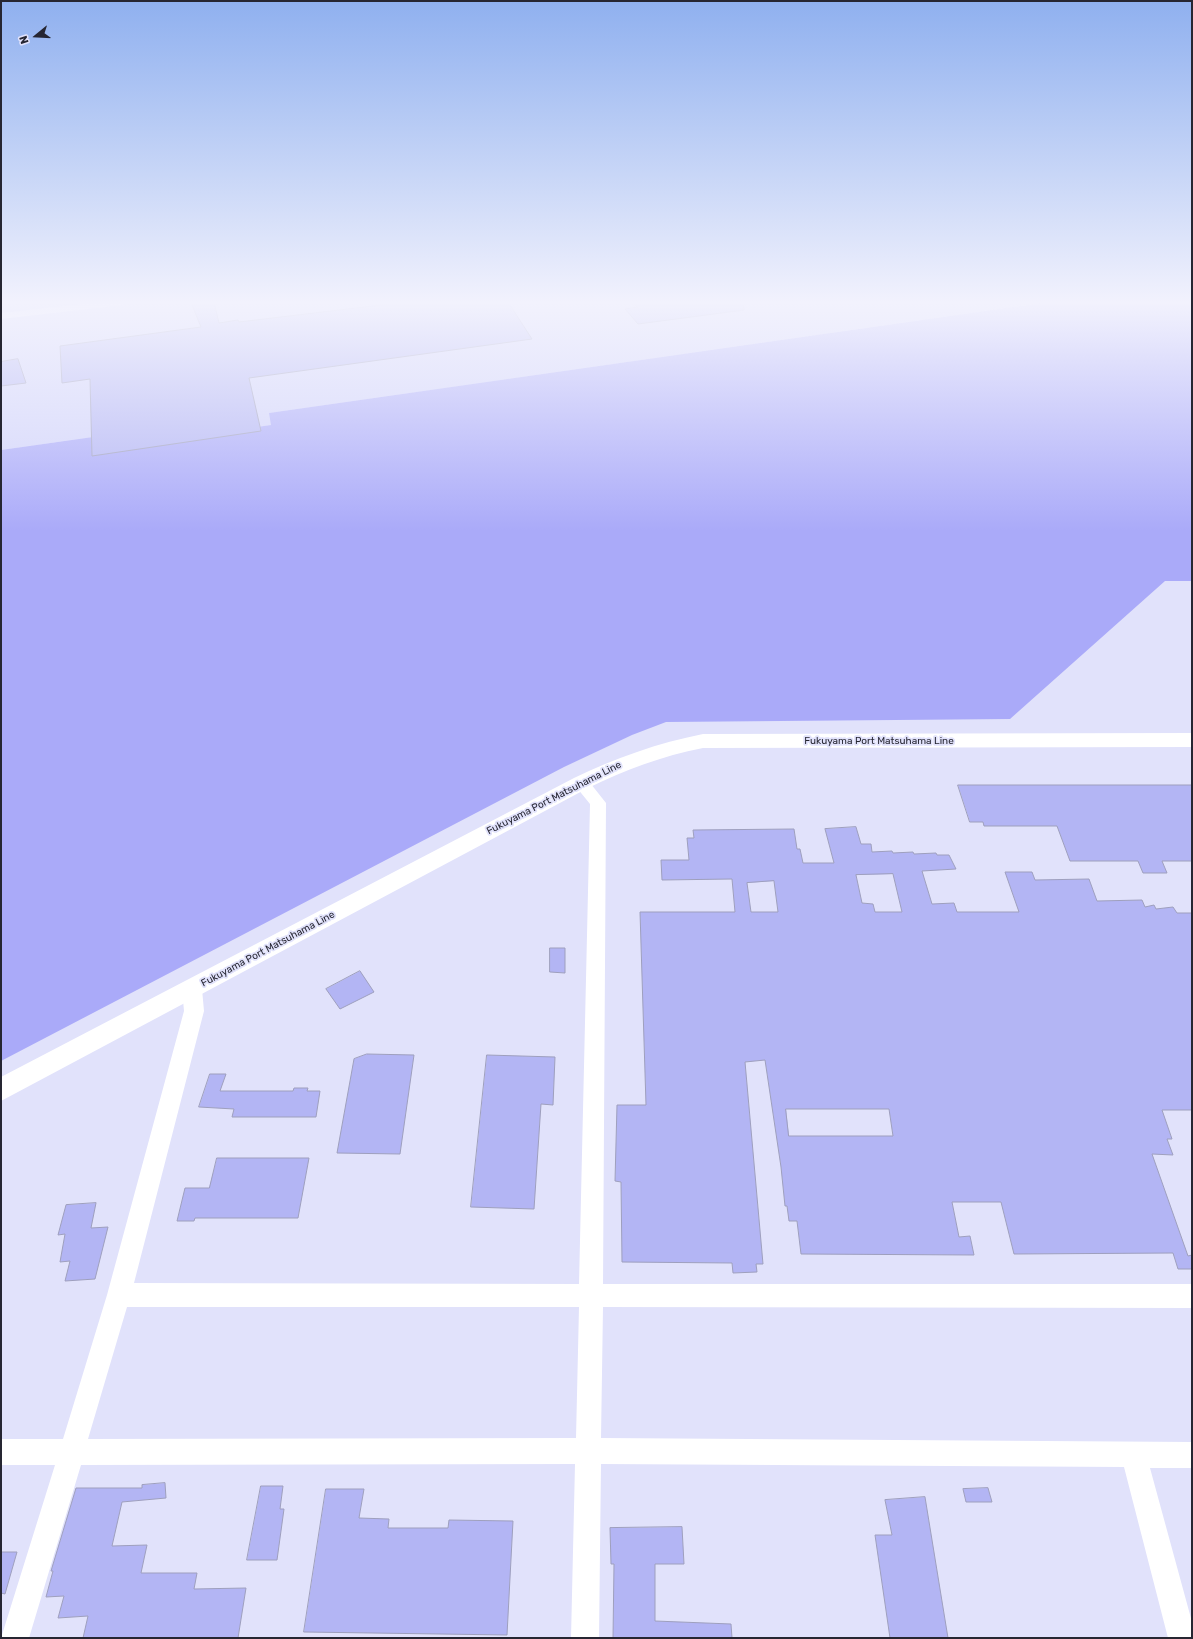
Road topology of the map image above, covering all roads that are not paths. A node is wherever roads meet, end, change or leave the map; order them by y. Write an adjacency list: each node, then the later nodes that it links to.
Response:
1 (1192, 740): 2 (main road, Fukuyama Port Matsuhama Line)
2 (581, 783): 3 (main road, Fukuyama Port Matsuhama Line); 5 (street)
3 (192, 989): 4 (main road, Fukuyama Port Matsuhama Line); 6 (street)
4 (1, 1090)
5 (591, 1294): 6 (street); 7 (street); 8 (street)
6 (119, 1295): 10 (street)
7 (1192, 1296)
8 (587, 1451): 10 (street); 11 (street); 14 (street)
9 (1, 1452): 10 (street)
10 (71, 1453): 13 (street)
11 (1134, 1455): 12 (street); 15 (street)
12 (1192, 1456)
13 (15, 1638)
14 (584, 1638)
15 (1182, 1638)

